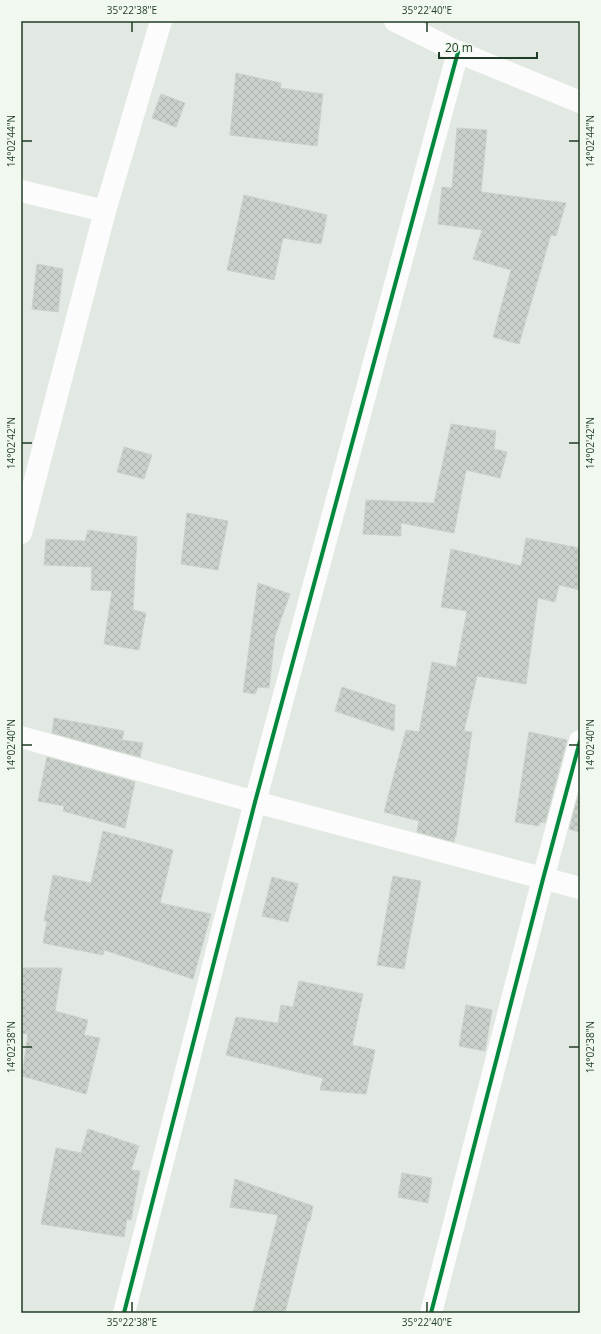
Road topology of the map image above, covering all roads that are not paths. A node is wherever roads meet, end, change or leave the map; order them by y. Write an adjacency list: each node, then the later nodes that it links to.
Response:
1 (161, 21): 6 (street)
2 (395, 21): 3 (street)
3 (458, 52): 4 (street); 10 (street)
4 (580, 102)
5 (21, 191): 6 (street)
6 (105, 211): 7 (street)
7 (21, 533)
8 (21, 737): 10 (street)
9 (580, 741): 11 (street)
10 (255, 802): 11 (street); 13 (street)
11 (543, 879): 12 (street); 14 (street)
12 (580, 888)
13 (124, 1313)
14 (430, 1313)

